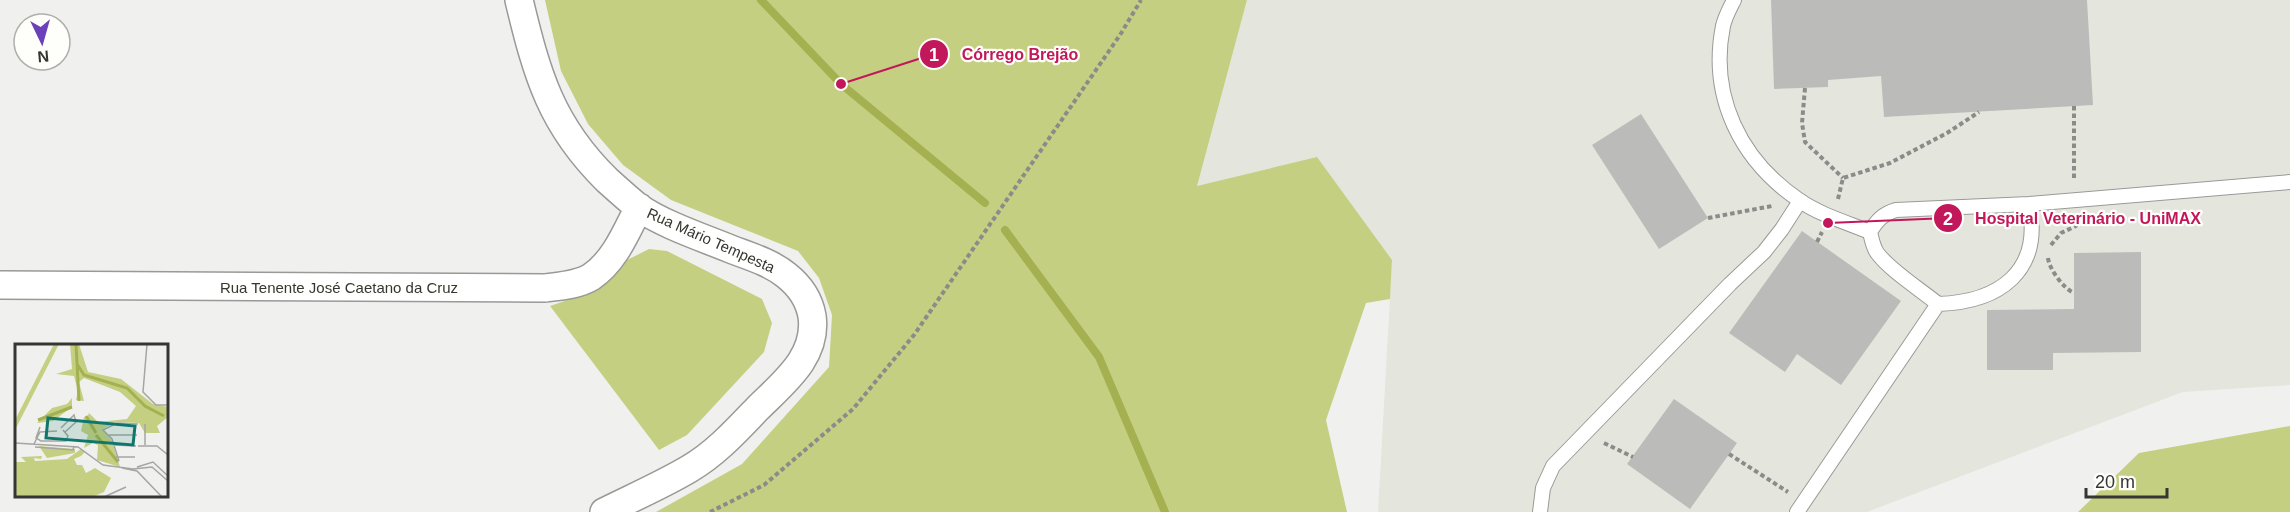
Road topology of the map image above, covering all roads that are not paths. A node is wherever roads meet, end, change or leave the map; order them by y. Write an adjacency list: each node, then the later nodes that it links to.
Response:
1 (519, 0): 6 (street, Rua Mário Tempesta)
2 (1734, 0): 4 (lane)
3 (2290, 182): 5 (lane)
4 (1800, 201): 7 (lane); 12 (lane)
5 (2029, 204): 7 (lane); 9 (lane)
6 (639, 207): 8 (street, Rua Tenente José Caetano da Cruz); 11 (street, Rua Mário Tempesta)
7 (1870, 232): 9 (lane)
8 (0, 285)
9 (1938, 304): 10 (lane)
10 (1800, 507)
11 (604, 512)
12 (1540, 512)

